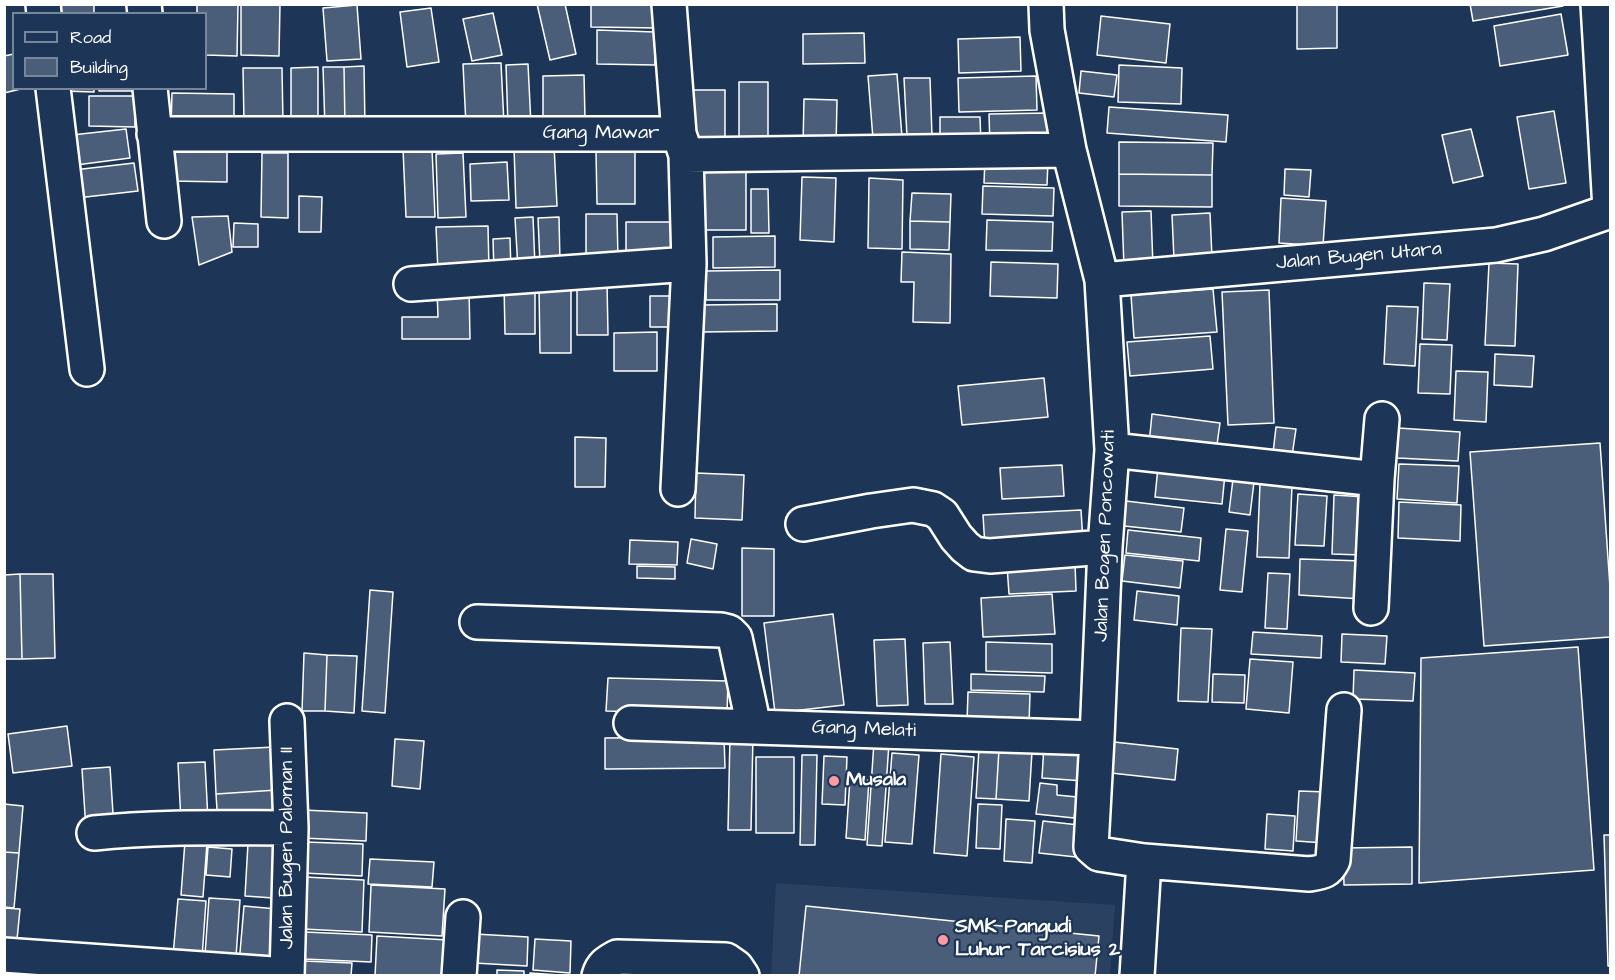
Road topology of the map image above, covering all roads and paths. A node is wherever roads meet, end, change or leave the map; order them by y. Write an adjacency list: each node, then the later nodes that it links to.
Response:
1 (669, 4): 7 (street)
2 (1046, 4): 8 (street, Jalan Bogen Poncowati)
3 (1598, 4): 9 (street)
4 (53, 90): 14 (street)
5 (150, 90): 6 (street)
6 (154, 134): 7 (street, Gang Mawar); 10 (street)
7 (682, 145): 8 (street, Gang Mawar); 11 (street)
8 (1069, 150): 12 (street, Jalan Bogen Poncowati)
9 (1611, 210): 12 (street, Jalan Bugen Utara)
10 (164, 221)
11 (689, 264): 13 (street); 18 (street)
12 (1102, 280): 16 (street, Jalan Bogen Poncowati)
13 (411, 284)
14 (87, 369)
15 (1382, 419): 17 (street)
16 (1112, 450): 17 (street); 20 (street, Jalan Bogen Poncowati)
17 (1377, 479): 21 (street)
18 (678, 489)
19 (804, 524): 20 (street)
20 (1105, 548): 27 (street, Jalan Bogen Poncowati)
21 (1371, 608)
22 (477, 622): 26 (street)
23 (1344, 710): 30 (street)
24 (287, 721): 28 (street, Jalan Bugen Paloman II)
25 (632, 723): 26 (street, Gang Melati)
26 (754, 727): 27 (street, Gang Melati)
27 (1097, 738): 30 (street, Jalan Bogen Poncowati)
28 (291, 828): 29 (street); 33 (street, Jalan Bugen Paloman II)
29 (94, 833)
30 (1144, 861): 37 (street)
31 (463, 917): 34 (street)
32 (4, 955): 33 (street)
33 (287, 975)
34 (459, 975)
35 (599, 975): 36 (street)
36 (742, 975)
37 (1137, 975)

